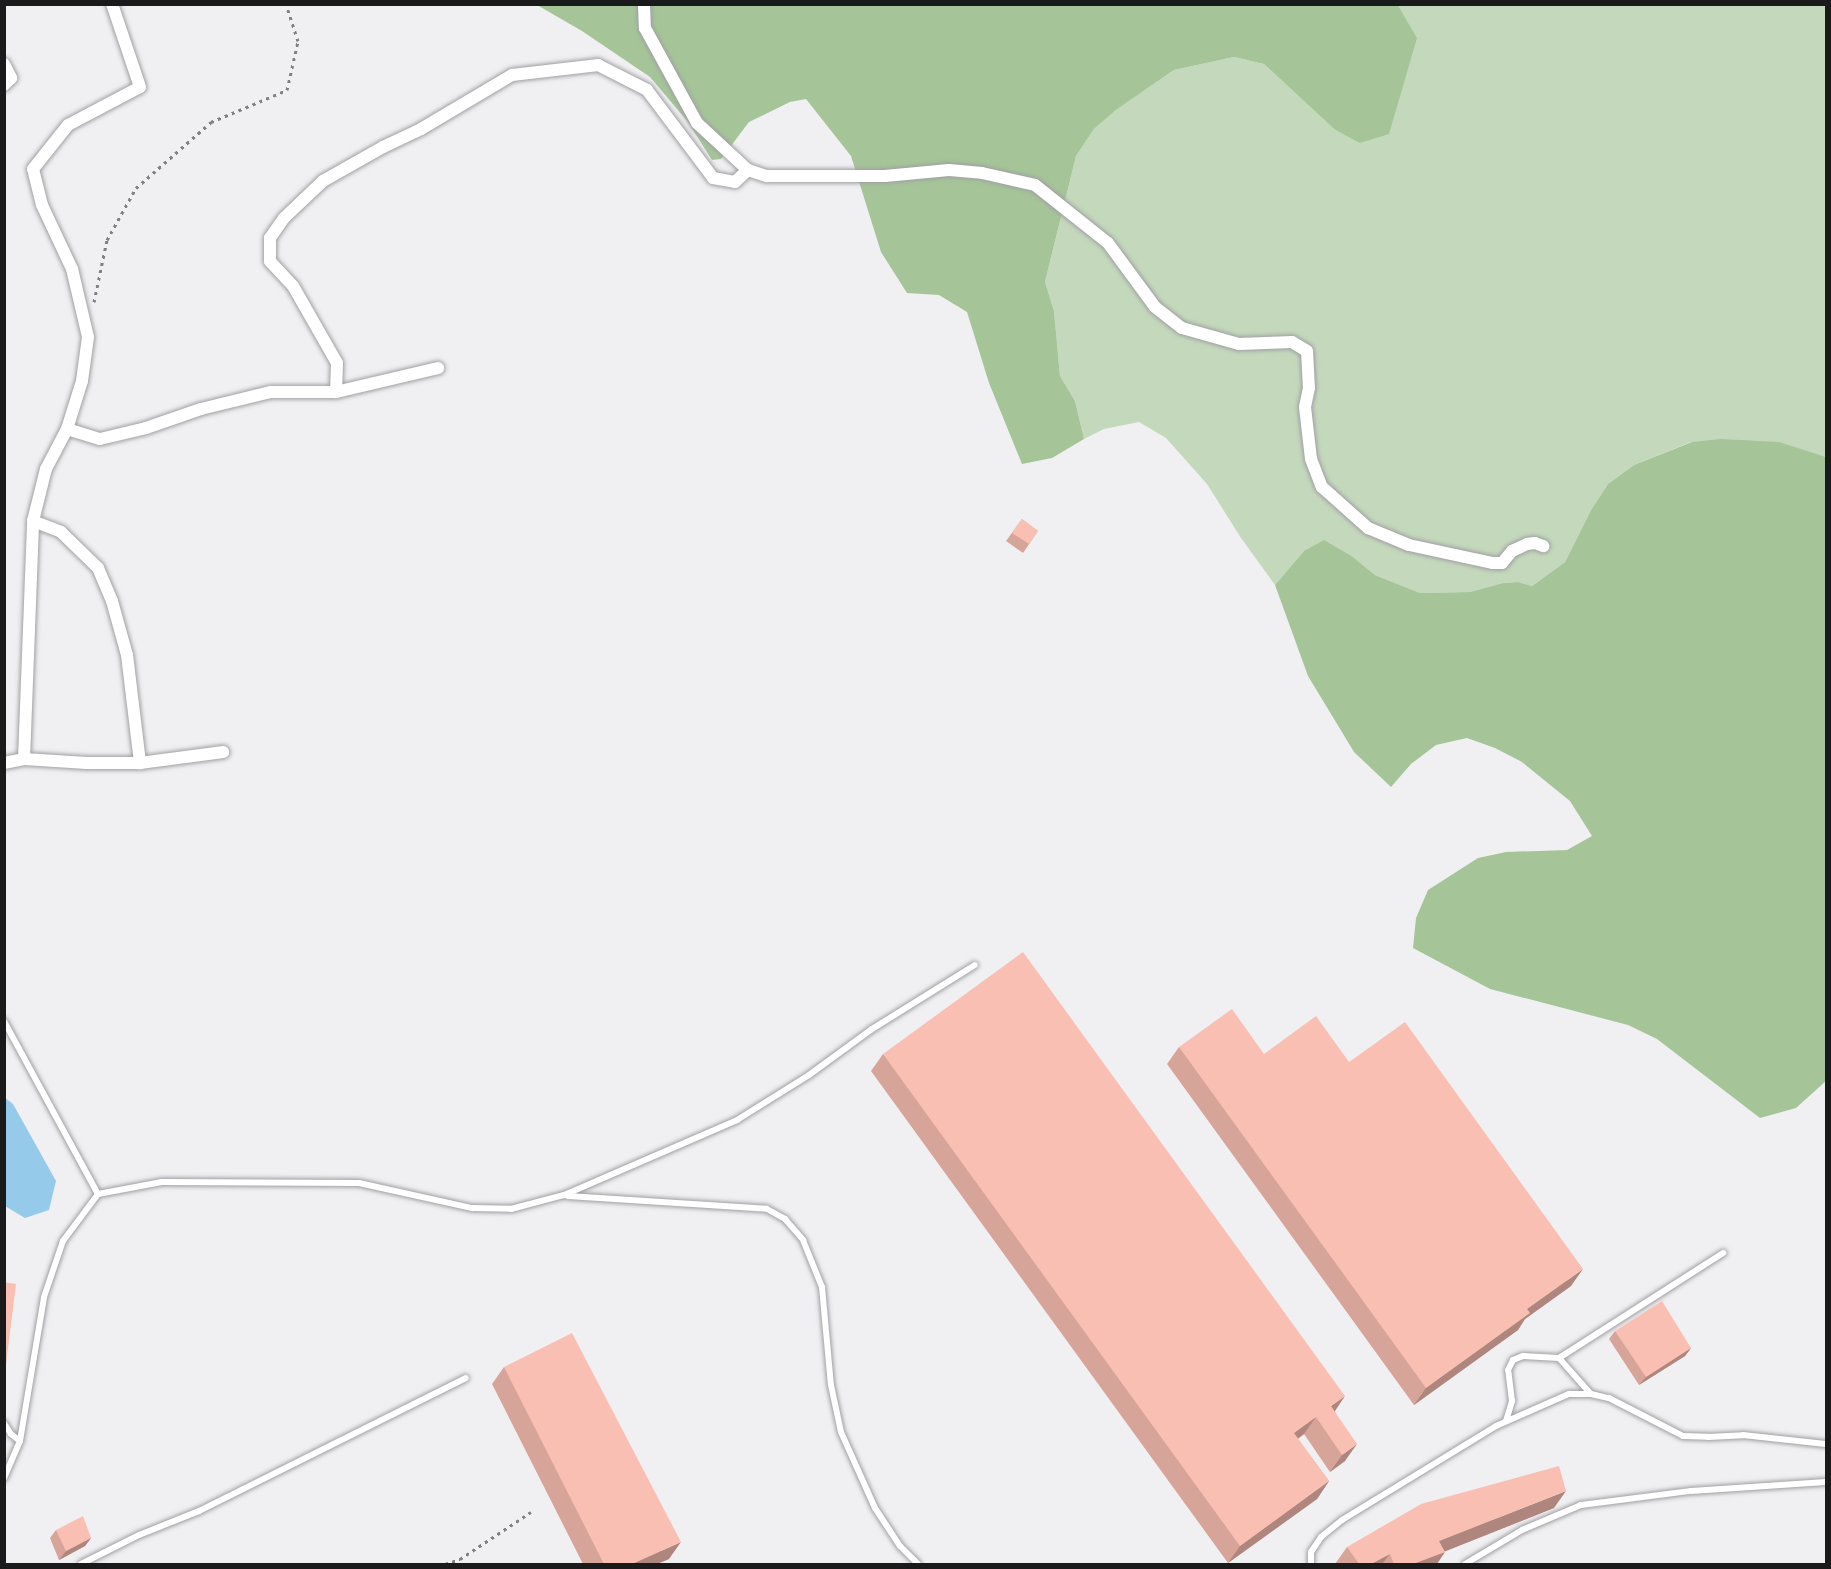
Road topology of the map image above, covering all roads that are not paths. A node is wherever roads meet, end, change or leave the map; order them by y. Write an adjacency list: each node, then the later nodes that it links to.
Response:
1 (112, 4): 8 (street)
2 (644, 4): 5 (street)
3 (4, 64): 4 (street)
4 (4, 85)
5 (748, 170): 7 (street); 10 (street)
6 (438, 368): 7 (street)
7 (336, 392): 8 (street)
8 (67, 429): 9 (street)
9 (33, 521): 12 (street); 14 (street)
10 (1543, 546)
11 (223, 752): 14 (street)
12 (24, 759): 13 (street); 14 (street)
13 (4, 763)
14 (140, 763)
15 (975, 965): 18 (lane)
16 (4, 1021): 17 (lane)
17 (98, 1194): 18 (lane); 25 (lane)
18 (564, 1196): 30 (lane)
19 (1723, 1253): 20 (lane)
20 (1558, 1358): 22 (lane); 23 (lane)
21 (466, 1378): 29 (lane)
22 (1591, 1394): 23 (lane); 26 (lane)
23 (1506, 1421): 31 (lane)
24 (4, 1423): 25 (lane)
25 (20, 1441): 27 (lane)
26 (1827, 1444)
27 (4, 1478)
28 (1827, 1482): 32 (lane)
29 (81, 1564)
30 (918, 1564)
31 (1311, 1564)
32 (1465, 1564)

